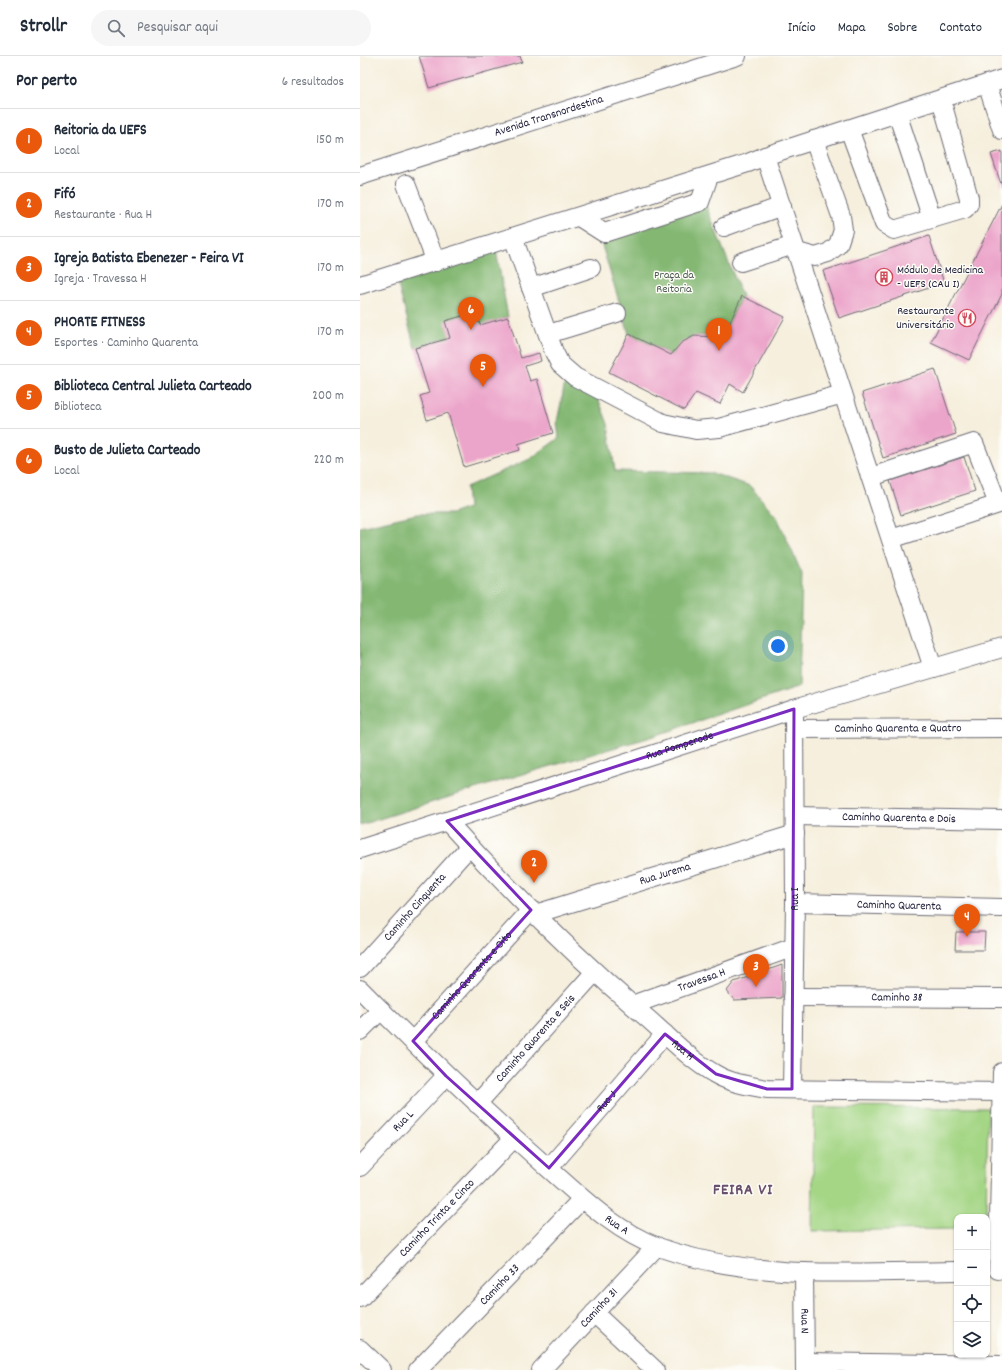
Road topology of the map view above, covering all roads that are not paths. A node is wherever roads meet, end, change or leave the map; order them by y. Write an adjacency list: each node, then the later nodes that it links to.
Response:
1 (737, 56): 9 (street, Avenida Transnordestina)
2 (995, 82): 3 (street); 6 (street)
3 (940, 99): 4 (street); 14 (street)
4 (897, 113): 5 (street); 14 (street)
5 (849, 129): 7 (street); 14 (street)
6 (1002, 130)
7 (814, 140): 8 (street); 17 (street)
8 (765, 156): 10 (street); 12 (street)
9 (360, 176)
10 (709, 176): 13 (street); 13 (street)
11 (406, 184): 18 (street)
12 (782, 206): 15 (street); 17 (street)
13 (579, 217): 16 (street)
14 (932, 219)
15 (724, 227)
16 (513, 238): 18 (street); 22 (street)
17 (795, 248): 19 (street); 25 (street)
18 (436, 262): 21 (street)
19 (741, 262)
20 (591, 268): 22 (street)
21 (360, 285)
22 (531, 288): 24 (street)
23 (617, 313): 24 (street)
24 (548, 334): 25 (street)
25 (843, 394): 26 (street)
26 (871, 477): 27 (street); 28 (street)
27 (1000, 504): 28 (street)
28 (892, 540): 30 (street)
29 (1002, 648): 30 (street, Rua Pomperode)
30 (932, 664): 31 (street, Rua Pomperode)
31 (794, 709): 33 (street, Rua I); 35 (street, Rua Pomperode)
32 (1002, 728): 33 (street, Caminho Quarenta e Quatro)
33 (795, 730): 36 (street, Rua I)
34 (1002, 820): 36 (street, Caminho Quarenta e Dois)
35 (447, 821): 37 (street, Rua H); 38 (street, Rua Pomperode)
36 (795, 825): 39 (street, Rua I); 41 (street, Rua Jurema)
37 (469, 846): 41 (street, Rua H); 43 (street, Caminho Cinquenta)
38 (360, 849)
39 (795, 903): 40 (street, Caminho Quarenta); 42 (street, Rua I)
40 (1002, 908)
41 (533, 912): 44 (street, Rua H); 52 (street, Caminho Quarenta e Oito)
42 (794, 948): 46 (street, Rua I); 48 (street, Travessa H)
43 (360, 968)
44 (594, 973): 48 (street, Rua H); 57 (street, Caminho Quarenta e Seis)
45 (360, 989): 49 (street, Rua A)
46 (793, 997): 47 (street, Caminho 38); 55 (street, Rua I)
47 (1002, 998)
48 (632, 1006): 51 (street, Rua H)
49 (381, 1010): 50 (street); 52 (street, Rua A)
50 (360, 1031)
51 (665, 1034): 55 (street, Rua H); 60 (street, Rua J)
52 (413, 1041): 54 (street, Rua A)
53 (1002, 1072): 56 (street)
54 (446, 1076): 57 (street, Rua A); 59 (street, Rua L)
55 (792, 1089): 56 (street, Rua H)
56 (1002, 1092): 63 (street)
57 (477, 1104): 58 (street, Rua A)
58 (514, 1138): 60 (street, Rua A); 66 (street, Caminho Trinta e Cinco)
59 (360, 1167)
60 (549, 1168): 61 (street, Rua A)
61 (582, 1199): 62 (street, Rua A); 72 (street, Caminho 33)
62 (657, 1246): 65 (street, Rua A); 67 (street, Caminho 31)
63 (996, 1270)
64 (954, 1271): 65 (street, Rua A)
65 (804, 1272): 70 (street, Rua N)
66 (360, 1298)
67 (594, 1313): 73 (street, Caminho 31); 74 (street)
68 (360, 1349): 71 (street)
69 (1002, 1365): 70 (street)
70 (805, 1366)
71 (382, 1370)
72 (418, 1370)
73 (541, 1370)
74 (655, 1370)

